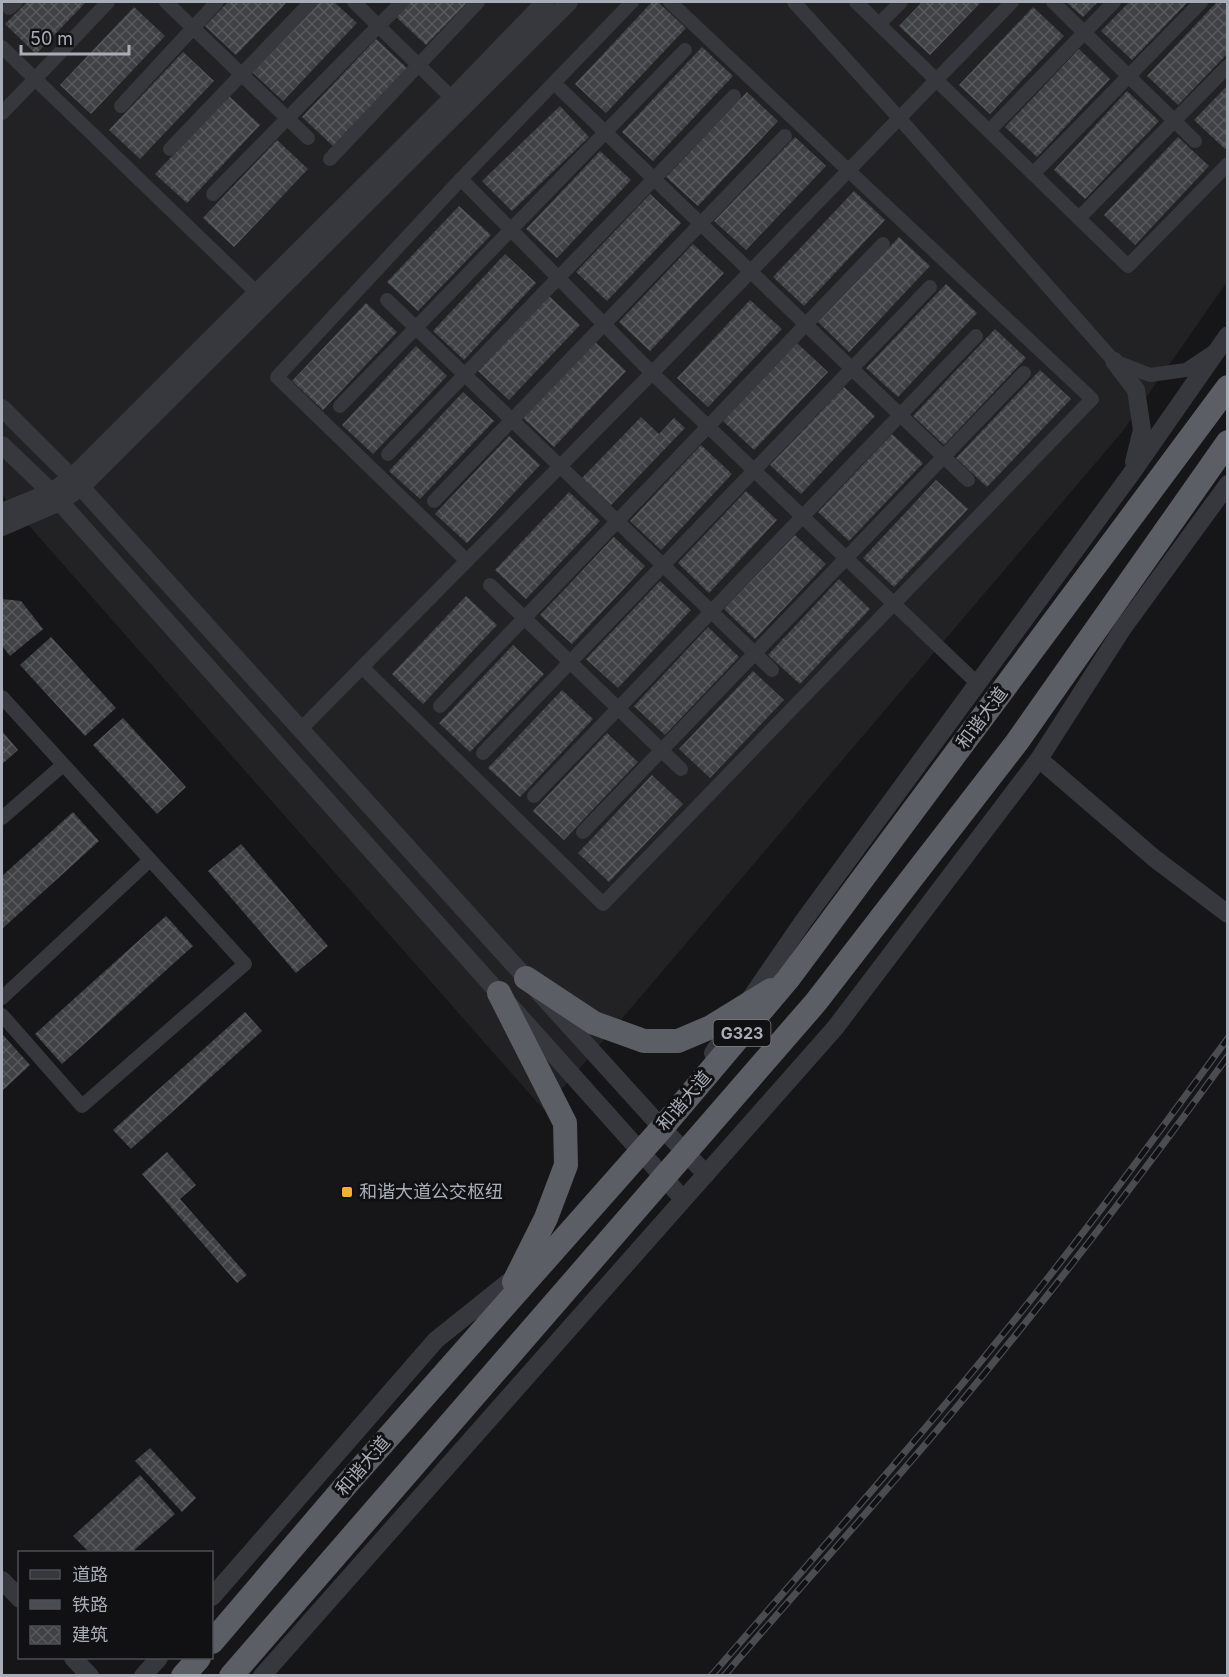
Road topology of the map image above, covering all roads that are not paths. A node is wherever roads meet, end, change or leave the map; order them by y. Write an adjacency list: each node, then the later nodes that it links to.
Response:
1 (108, 2): 29 (street)
2 (166, 2): 21 (street)
3 (217, 2): 21 (street)
4 (311, 2): 27 (street)
5 (354, 2): 20 (street)
6 (402, 2): 20 (street)
7 (478, 2): 25 (street)
8 (545, 2): 33 (street)
9 (569, 2): 86 (street)
10 (632, 2): 31 (street)
11 (670, 2): 47 (street)
12 (794, 2): 37 (street)
13 (856, 2): 19 (street)
14 (901, 2): 19 (street)
15 (1012, 2): 30 (street)
16 (1053, 2): 22 (street)
17 (1114, 2): 22 (street)
18 (1201, 2): 28 (street)
19 (879, 24): 30 (street)
20 (378, 25): 25 (street); 36 (street)
21 (193, 28): 27 (street); 34 (street)
22 (1084, 32): 28 (street); 39 (street)
23 (2, 47): 29 (street)
24 (685, 50): 40 (street)
25 (418, 65): 33 (street); 45 (street)
26 (1227, 66): 38 (street)
27 (241, 74): 36 (street); 44 (street)
28 (1128, 76): 38 (street); 48 (street)
29 (35, 79): 35 (street); 59 (street)
30 (937, 80): 37 (street); 39 (street)
31 (554, 83): 40 (street); 50 (street)
32 (734, 96): 49 (street)
33 (452, 98): 59 (street)
34 (121, 106)
35 (2, 113)
36 (287, 118): 42 (street); 51 (street)
37 (900, 118): 47 (street); 67 (street)
38 (1174, 121): 43 (street); 52 (street)
39 (989, 131): 48 (street)
40 (606, 132): 49 (street); 54 (street)
41 (785, 136): 53 (street)
42 (308, 138)
43 (1195, 141)
44 (170, 149)
45 (330, 159)
46 (1227, 164): 52 (street)
47 (849, 171): 56 (street); 98 (street)
48 (1033, 174): 52 (street)
49 (654, 178): 53 (street); 57 (street)
50 (461, 179): 54 (street); 95 (street)
51 (213, 194)
52 (1078, 218)
53 (701, 223): 56 (street); 62 (street)
54 (511, 230): 57 (street); 63 (street)
55 (883, 244): 61 (street)
56 (752, 271): 61 (street); 69 (street)
57 (558, 277): 62 (street); 70 (street)
58 (930, 287): 68 (street)
59 (257, 293): 86 (street)
60 (387, 300): 63 (street)
61 (806, 323): 68 (street); 77 (street)
62 (604, 324): 69 (street); 76 (street)
63 (416, 328): 70 (street); 73 (street)
64 (1227, 335): 66 (street)
65 (976, 336): 75 (street)
66 (1216, 351): 67 (street); 84 (street)
67 (1114, 361): 84 (street)
68 (852, 368): 75 (street); 83 (street)
69 (652, 373): 77 (street); 82 (street)
70 (464, 374): 76 (street); 80 (street)
71 (1024, 374): 81 (street)
72 (1227, 387): 121 (highway, 和谐大道 / G323)
73 (340, 406)
74 (2, 408): 86 (street)
75 (901, 415): 81 (street); 91 (street)
76 (512, 420): 82 (street); 89 (street)
77 (708, 426): 83 (street); 92 (street)
78 (1227, 442): 128 (highway, 和谐大道 / G323)
79 (2, 445): 88 (street)
80 (388, 454)
81 (944, 457): 85 (street); 94 (street)
82 (560, 466): 92 (street); 95 (street)
83 (754, 471): 91 (street); 96 (street)
84 (1131, 474): 105 (street)
85 (968, 480)
86 (76, 482): 88 (street); 109 (street)
87 (1227, 484): 112 (street)
88 (55, 497): 90 (street); 93 (street); 122 (street)
89 (434, 501)
90 (2, 512)
91 (802, 517): 94 (street); 99 (street)
92 (617, 521): 96 (street); 100 (street)
93 (2, 527)
94 (846, 558): 98 (street); 101 (street)
95 (467, 561): 103 (street)
96 (663, 565): 99 (street); 102 (street)
97 (490, 585): 100 (street)
98 (894, 604): 103 (street); 105 (street)
99 (711, 611): 101 (street); 108 (street)
100 (524, 618): 102 (street); 107 (street)
101 (755, 653): 104 (street); 110 (street)
102 (571, 662): 108 (street); 111 (street)
103 (362, 667): 109 (street)
104 (772, 670)
105 (978, 684): 124 (street)
106 (2, 697): 113 (street)
107 (440, 706)
108 (618, 708): 110 (street); 115 (street)
109 (301, 729): 120 (street)
110 (662, 750): 114 (street); 117 (street)
111 (483, 753)
112 (1039, 759): 119 (street); 129 (street)
113 (63, 765): 116 (street); 118 (street)
114 (681, 769)
115 (534, 796)
116 (2, 818)
117 (583, 832)
118 (150, 860): 123 (street); 125 (street)
119 (1227, 914)
120 (526, 978): 124 (highway); 126 (street)
121 (788, 979): 124 (highway); 126 (highway, 和谐大道 / G323)
122 (499, 993): 127 (street); 132 (highway)
123 (2, 998)
124 (746, 1005): 126 (street)
125 (2, 1015)
126 (662, 1128): 127 (highway, 和谐大道 / G323); 128 (street)
127 (640, 1151): 130 (street); 132 (street); 133 (highway, 和谐大道 / G323)
128 (686, 1153): 129 (street); 130 (highway, 和谐大道 / G323)
129 (706, 1173): 131 (street)
130 (664, 1178): 131 (street); 144 (highway, 和谐大道 / G323)
131 (683, 1199): 145 (street)
132 (516, 1277): 133 (highway); 135 (street)
133 (497, 1313): 137 (highway, 和谐大道 / G323)
134 (2, 1580): 136 (street)
135 (213, 1596)
136 (18, 1597)
137 (213, 1641)
138 (75, 1659): 141 (street)
139 (158, 1659): 142 (street)
140 (198, 1659): 143 (highway)
141 (90, 1676)
142 (143, 1676)
143 (183, 1676)
144 (231, 1676)
145 (262, 1676)

